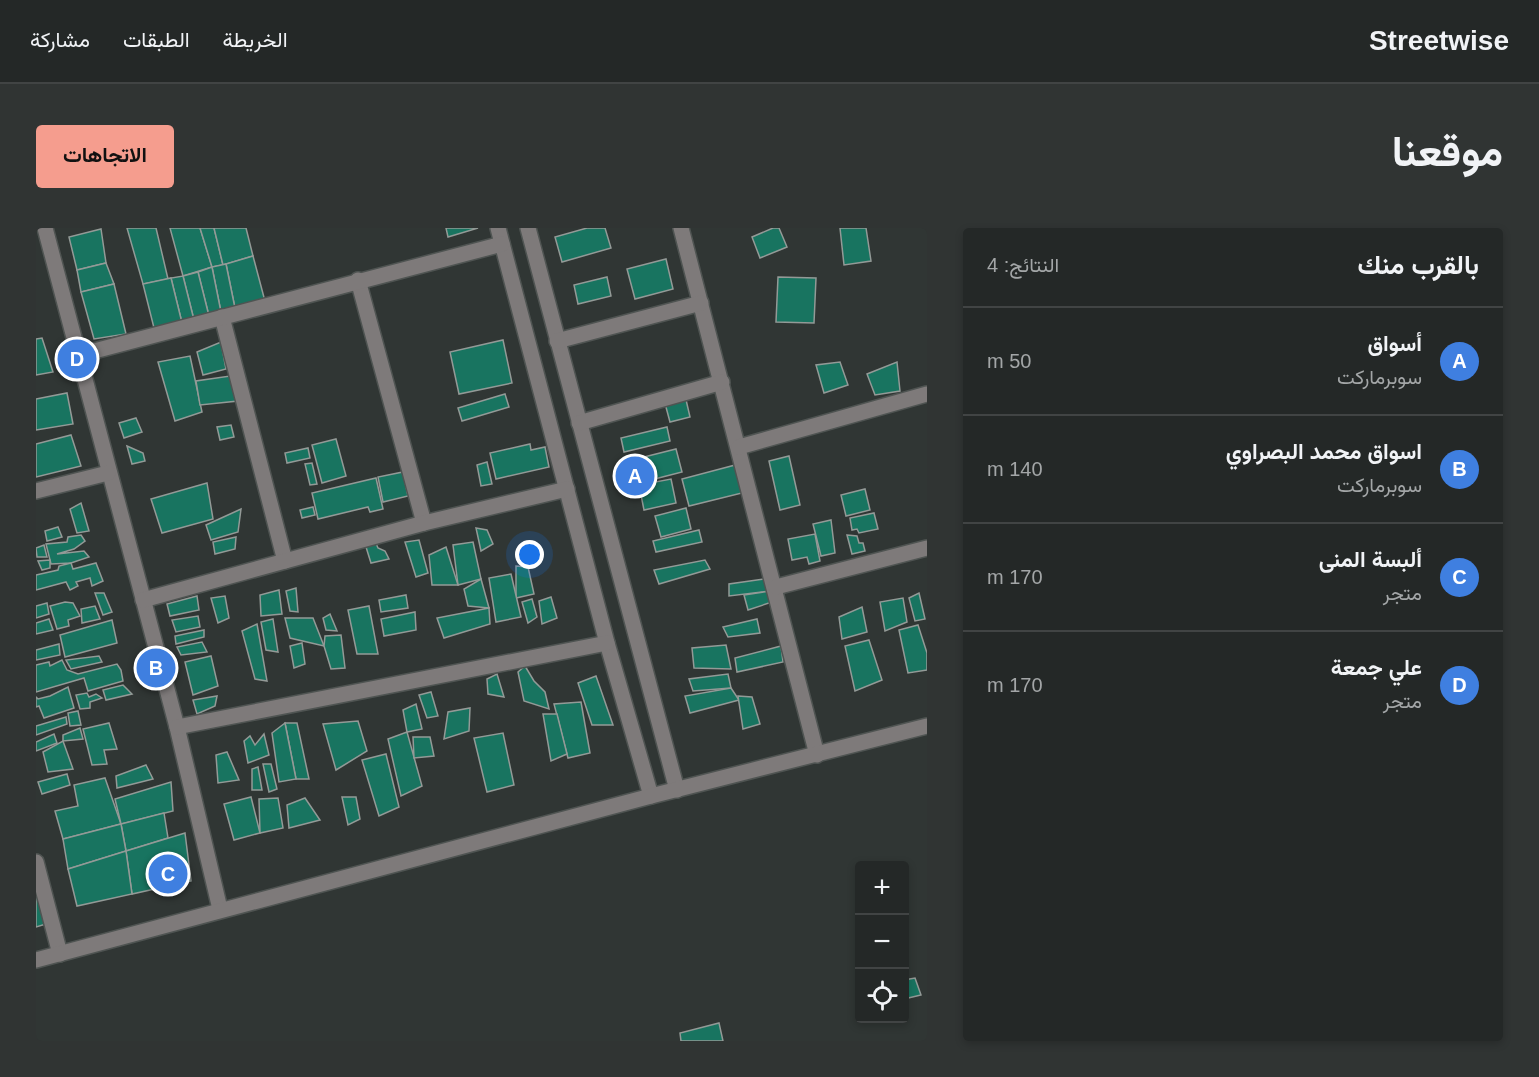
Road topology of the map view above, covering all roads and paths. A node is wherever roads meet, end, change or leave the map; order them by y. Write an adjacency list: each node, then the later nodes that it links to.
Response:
1 (45, 228): 10 (street)
2 (498, 228): 5 (street)
3 (528, 228): 9 (street)
4 (681, 228): 7 (street)
5 (502, 244): 6 (street); 16 (street)
6 (358, 280): 8 (street); 18 (street)
7 (701, 303): 9 (street); 11 (street)
8 (222, 317): 10 (street); 20 (street)
9 (558, 340): 13 (street)
10 (80, 355): 15 (street)
11 (722, 382): 13 (street); 14 (street)
12 (927, 394): 14 (street)
13 (579, 423): 27 (street)
14 (739, 447): 21 (street)
15 (108, 473): 17 (street); 22 (street)
16 (567, 489): 18 (street); 23 (street)
17 (36, 491)
18 (424, 524): 20 (street)
19 (927, 548): 21 (street)
20 (285, 561): 22 (street)
21 (776, 587): 26 (street)
22 (143, 600): 25 (street)
23 (607, 643): 25 (street); 28 (street)
24 (927, 726): 26 (street)
25 (177, 727): 30 (street)
26 (817, 755): 27 (street)
27 (677, 790): 28 (street)
28 (651, 796): 30 (street)
29 (36, 862): 31 (street)
30 (220, 909): 31 (street)
31 (60, 954): 32 (street)
32 (36, 960)

